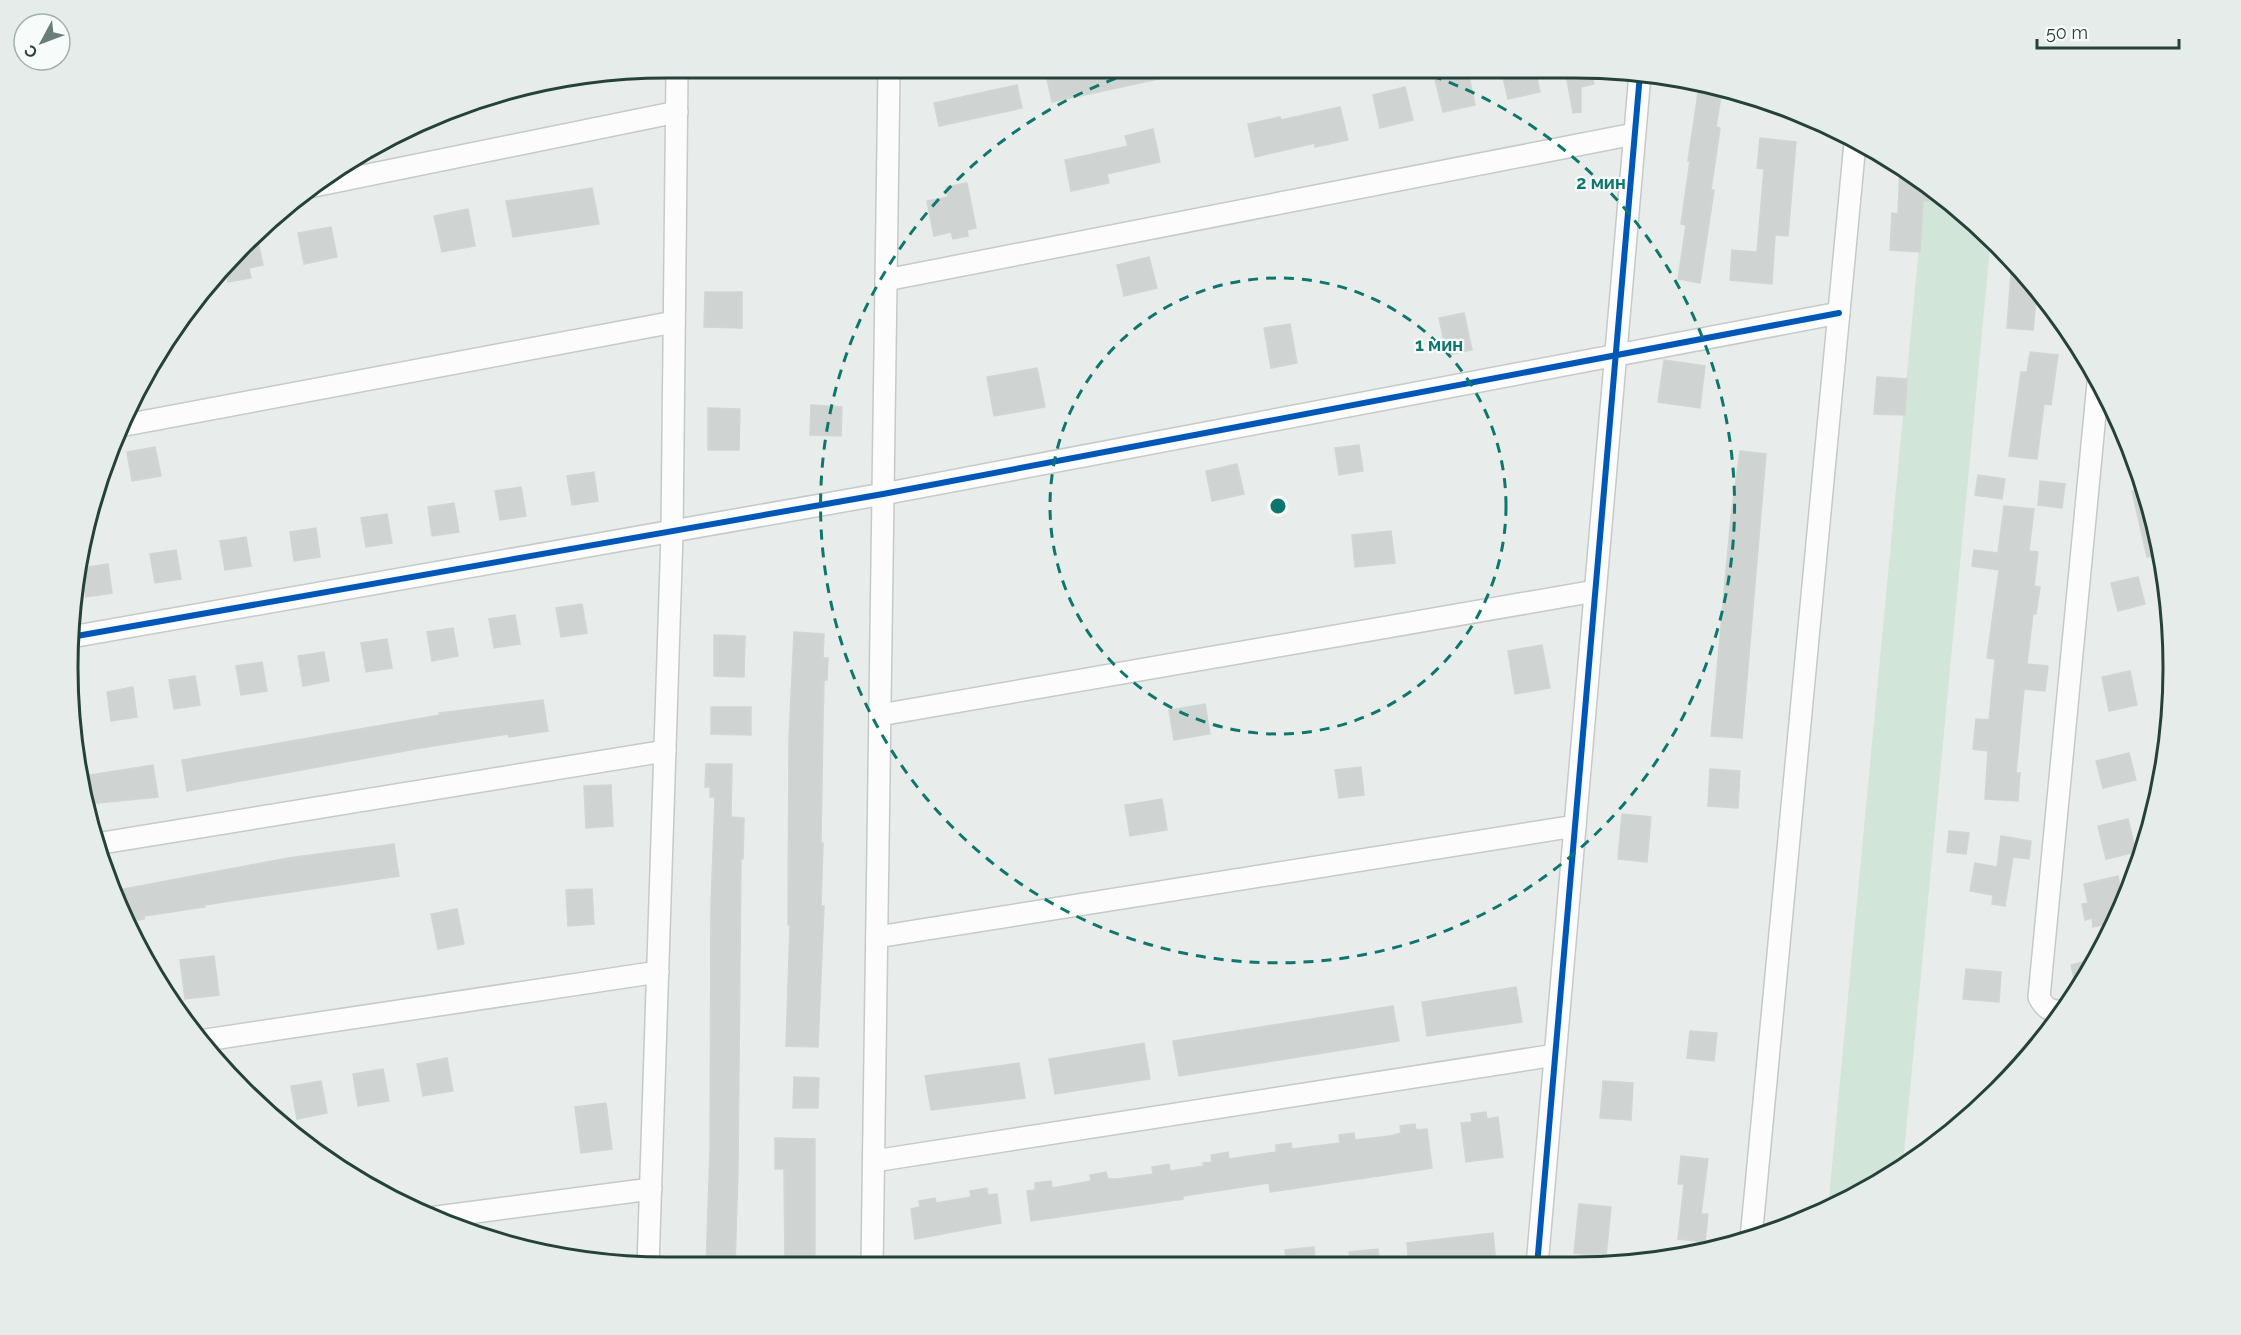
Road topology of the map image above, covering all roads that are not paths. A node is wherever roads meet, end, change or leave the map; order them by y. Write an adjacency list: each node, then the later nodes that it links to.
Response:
1 (677, 78): 4 (street)
2 (889, 78): 8 (street)
3 (1639, 82): 5 (street)
4 (677, 111): 7 (street); 10 (street)
5 (1634, 134): 8 (street); 11 (street)
6 (1854, 150): 9 (street)
7 (333, 182)
8 (886, 280): 14 (street)
9 (1839, 313): 11 (street); 30 (street)
10 (674, 322): 13 (street); 15 (street)
11 (1615, 355): 14 (street); 16 (street)
12 (2097, 397): 24 (street)
13 (131, 424)
14 (883, 494): 15 (street); 18 (street)
15 (672, 531): 17 (street); 19 (street)
16 (1595, 591): 18 (street); 20 (street)
17 (79, 636)
18 (880, 715): 22 (street)
19 (665, 751): 21 (street); 23 (street)
20 (1575, 826): 22 (street); 26 (street)
21 (105, 843)
22 (877, 937): 27 (street)
23 (658, 972): 25 (street); 28 (street)
24 (2052, 1011)
25 (211, 1039)
26 (1555, 1055): 27 (street); 33 (street)
27 (874, 1161): 32 (street)
28 (651, 1189): 29 (street); 31 (street)
29 (450, 1215)
30 (1752, 1229)
31 (648, 1256)
32 (872, 1257)
33 (1538, 1257)

